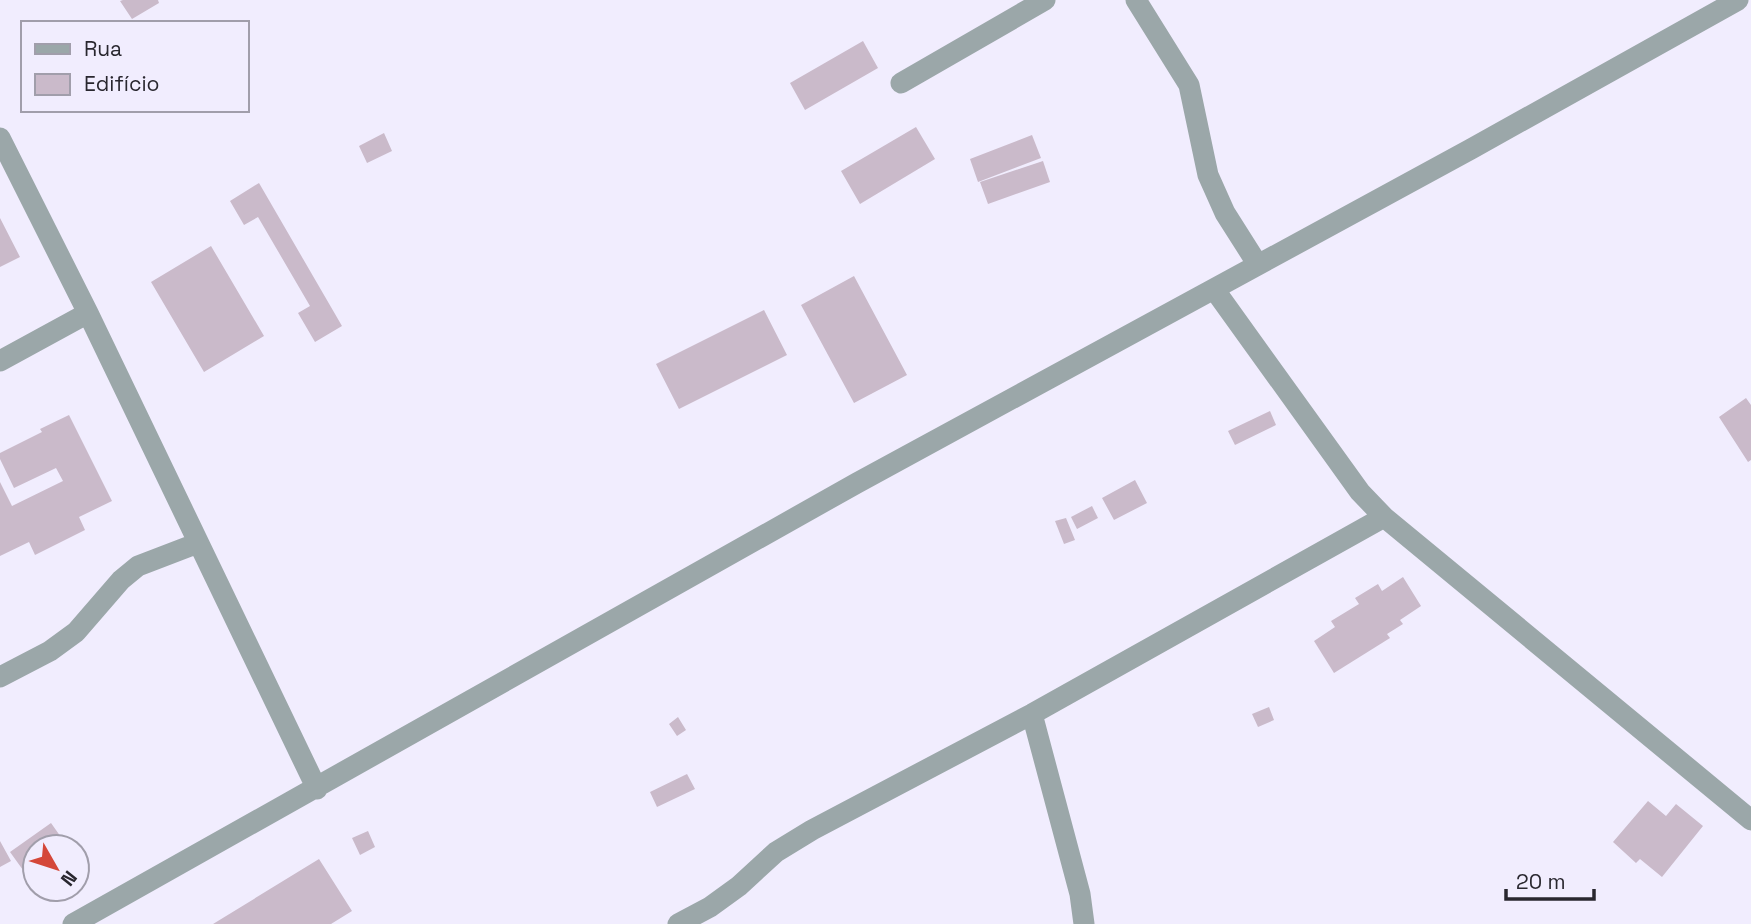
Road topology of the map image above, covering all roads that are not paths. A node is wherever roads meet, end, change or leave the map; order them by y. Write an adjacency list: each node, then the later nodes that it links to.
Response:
1 (1045, 0): 4 (street)
2 (1136, 0): 6 (street)
3 (1738, 0): 6 (street)
4 (901, 83)
5 (0, 138): 8 (street)
6 (1258, 265): 7 (street)
7 (1214, 289): 10 (street); 14 (street)
8 (88, 313): 9 (street); 11 (street)
9 (0, 361)
10 (1384, 517): 13 (street); 15 (street)
11 (198, 543): 12 (street); 14 (street)
12 (0, 677)
13 (1032, 714): 17 (street); 18 (street)
14 (317, 789): 16 (street)
15 (1751, 820)
16 (73, 924)
17 (678, 924)
18 (1084, 924)

